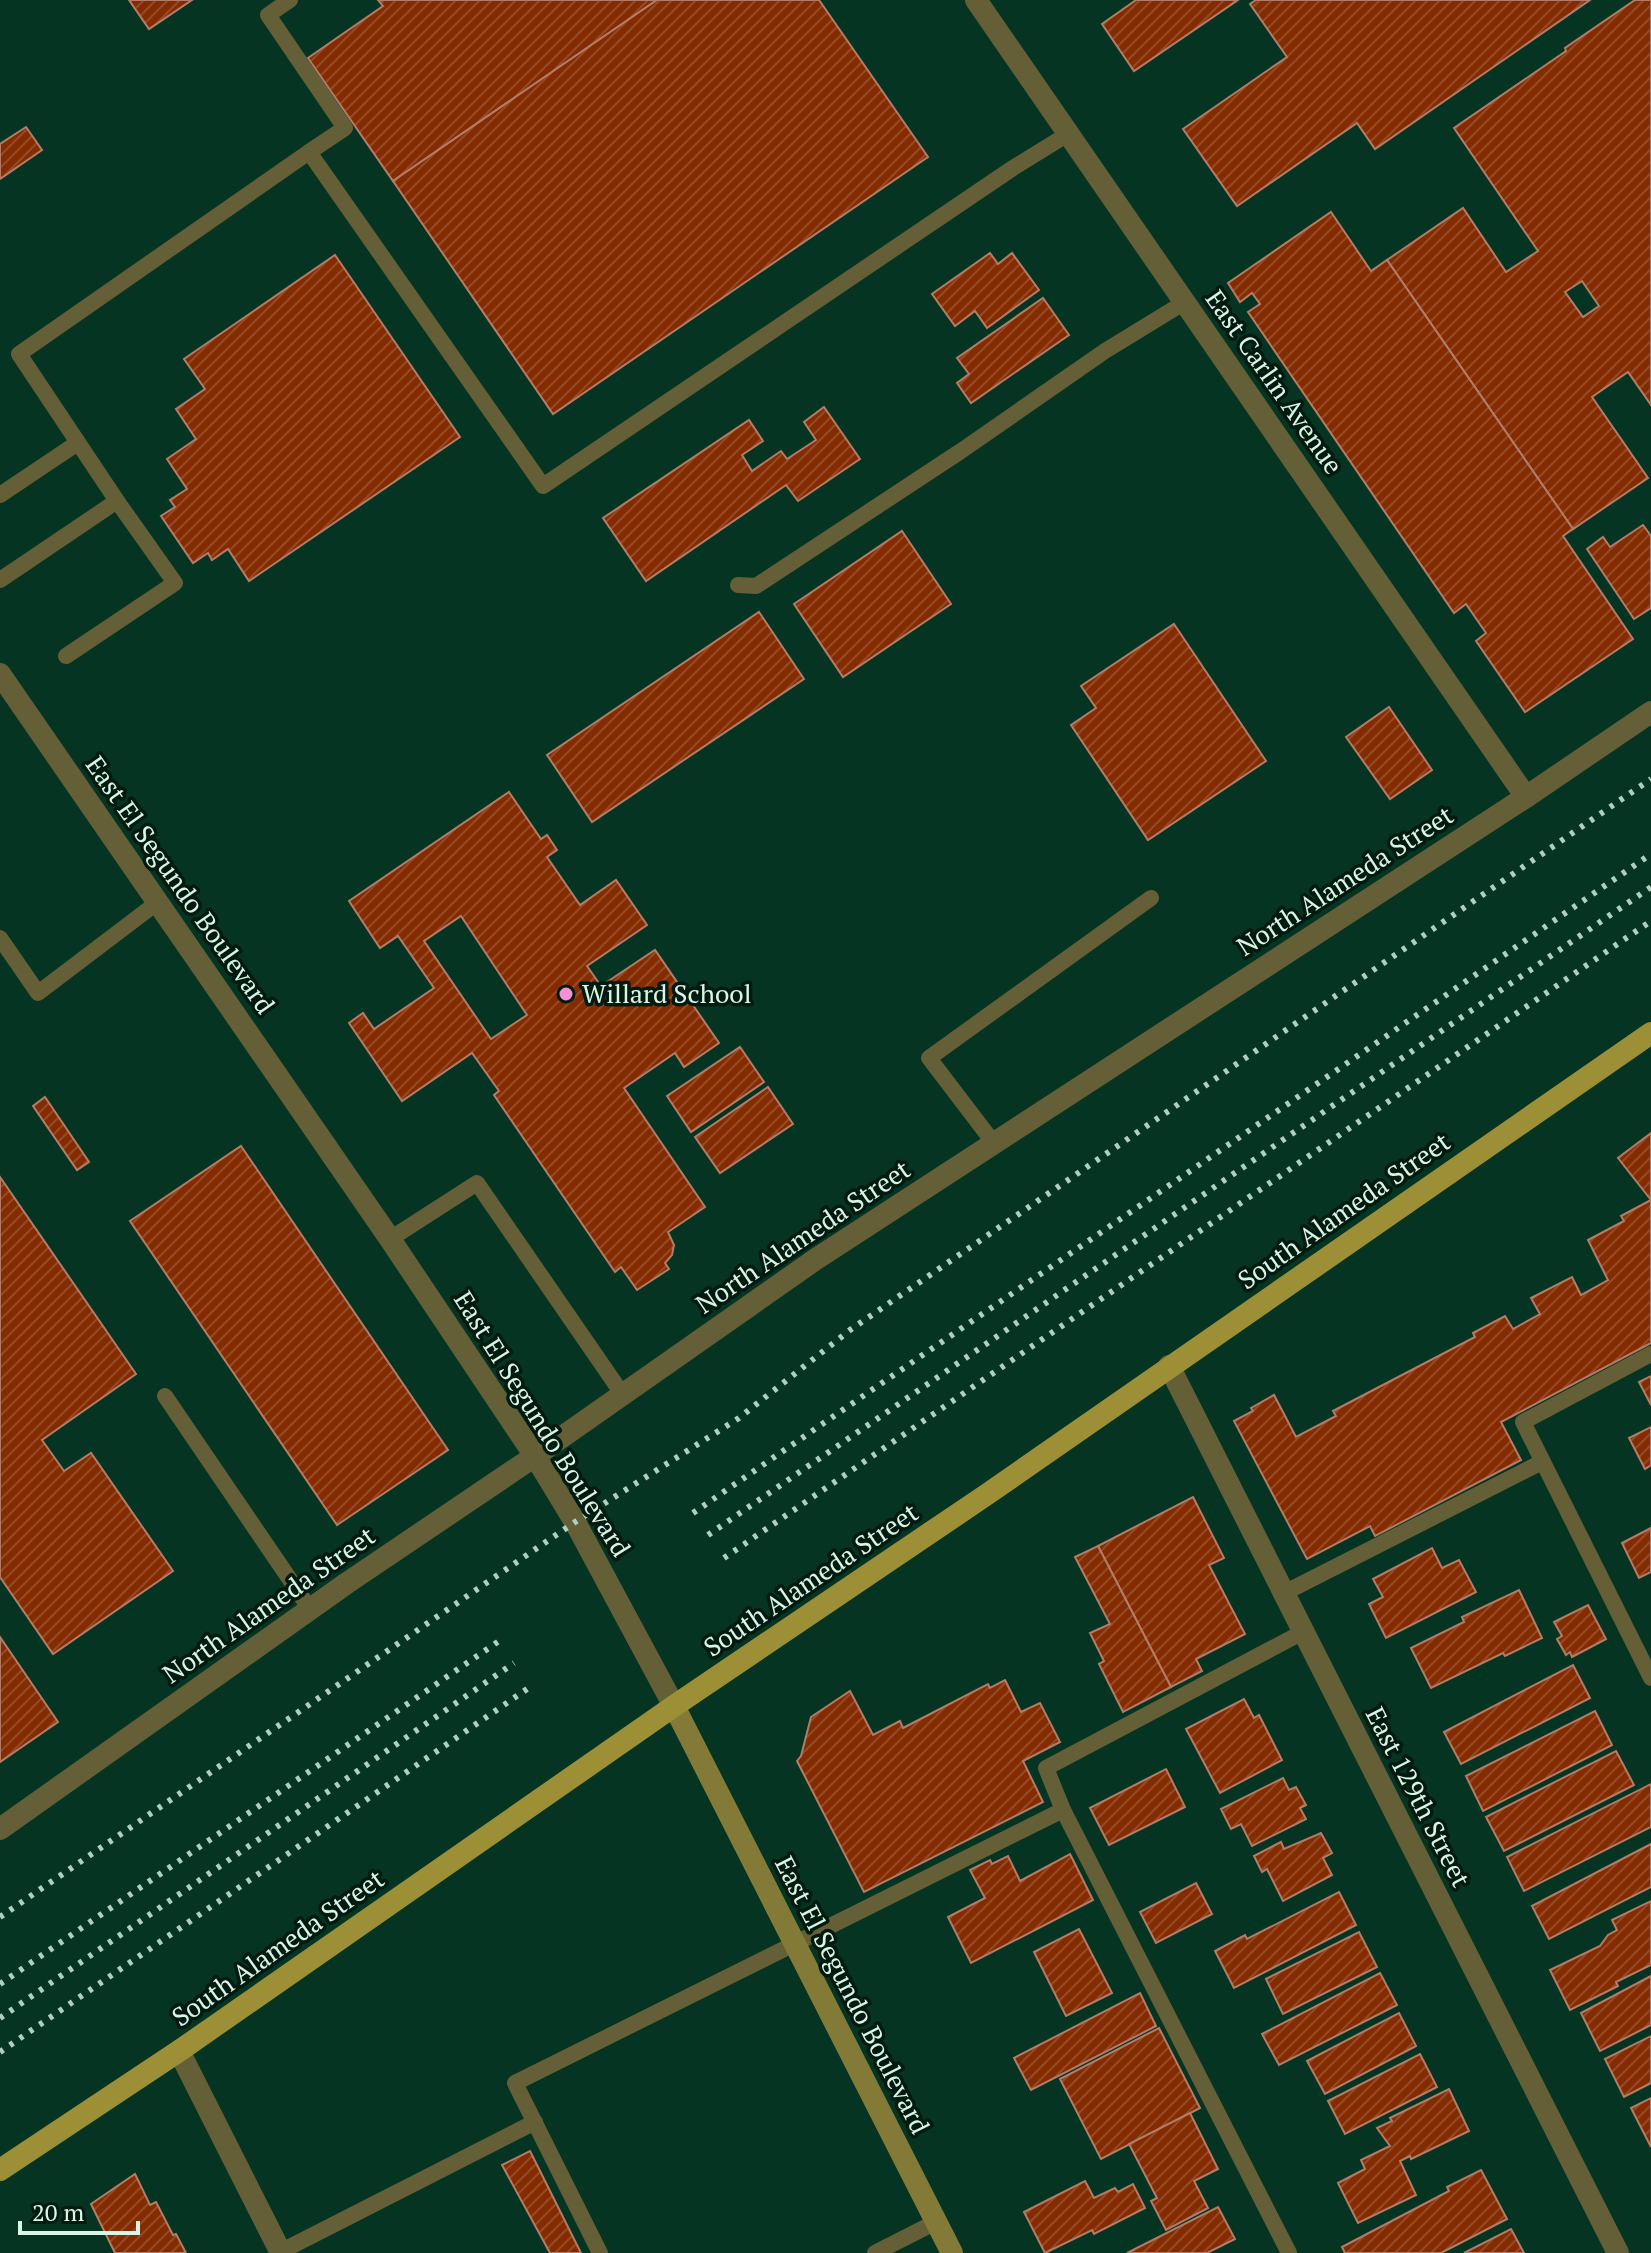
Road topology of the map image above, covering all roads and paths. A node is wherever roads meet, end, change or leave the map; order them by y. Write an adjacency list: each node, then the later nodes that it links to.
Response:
1 (290, 0): 4 (lane)
2 (976, 0): 3 (street, East Carlin Avenue)
3 (1068, 134): 4 (lane); 5 (street, East Carlin Avenue)
4 (309, 152): 6 (lane)
5 (1185, 302): 10 (lane); 14 (street, East Carlin Avenue)
6 (76, 444): 7 (lane); 8 (lane)
7 (0, 495)
8 (117, 501): 9 (lane); 11 (lane)
9 (0, 580)
10 (738, 585)
11 (66, 656)
12 (0, 674): 16 (street, East El Segundo Boulevard)
13 (1651, 712): 14 (street, North Alameda Street)
14 (1526, 797): 19 (street, North Alameda Street)
15 (1151, 898): 19 (lane)
16 (158, 902): 17 (lane); 20 (street, East El Segundo Boulevard)
17 (0, 938)
18 (1651, 1033): 22 (main road, South Alameda Street)
19 (993, 1142): 23 (street, North Alameda Street)
20 (390, 1239): 23 (lane); 25 (street, East El Segundo Boulevard)
21 (1651, 1354): 26 (lane)
22 (1169, 1366): 27 (street, East 129th Street); 31 (main road, South Alameda Street)
23 (623, 1395): 25 (street, North Alameda Street)
24 (165, 1396): 28 (lane)
25 (535, 1456): 28 (street, North Alameda Street); 31 (street, East El Segundo Boulevard)
26 (1542, 1462): 27 (lane); 30 (lane)
27 (1284, 1593): 29 (street, East 129th Street)
28 (310, 1609): 33 (street, North Alameda Street)
29 (1303, 1632): 32 (lane); 44 (street, East 129th Street)
30 (1651, 1678)
31 (674, 1706): 34 (main road, East El Segundo Boulevard); 35 (main road, South Alameda Street)
32 (1063, 1810): 34 (lane); 43 (lane)
33 (0, 1829)
34 (793, 1943): 36 (lane); 38 (main road, East El Segundo Boulevard)
35 (179, 2051): 37 (main road, South Alameda Street); 39 (street)
36 (535, 2122): 39 (lane); 40 (lane)
37 (0, 2170)
38 (936, 2222): 41 (lane); 42 (main road, East El Segundo Boulevard)
39 (280, 2253)
40 (600, 2253)
41 (875, 2253)
42 (952, 2253)
43 (1289, 2253)
44 (1618, 2253)

